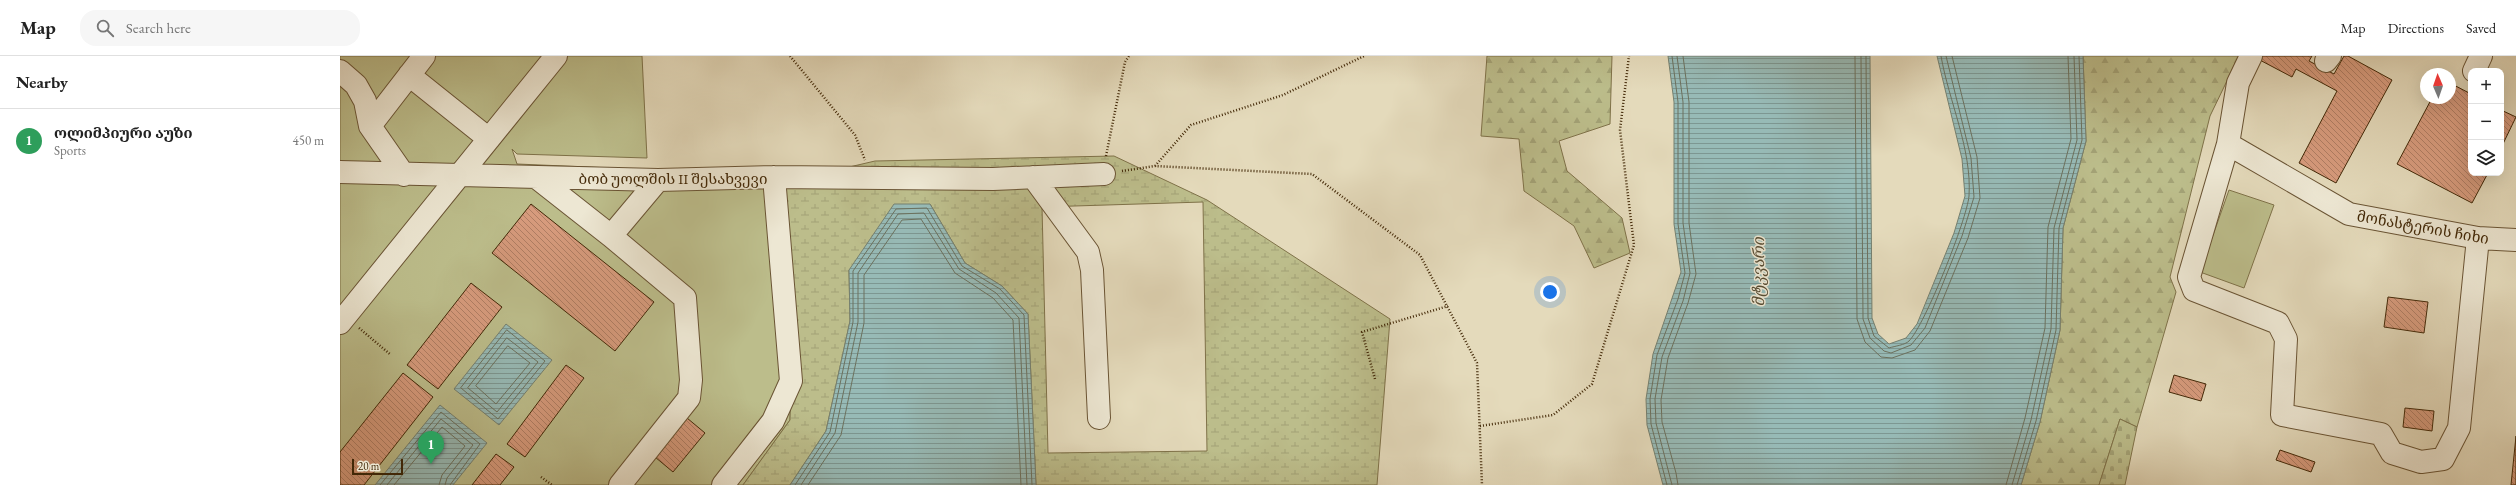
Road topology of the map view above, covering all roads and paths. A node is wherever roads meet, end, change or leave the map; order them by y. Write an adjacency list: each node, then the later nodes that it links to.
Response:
1 (424, 56): 11 (street)
2 (556, 56): 13 (street)
3 (790, 56): 23 (path)
4 (1129, 56): 17 (path)
5 (1364, 56): 15 (path)
6 (1629, 56): 33 (path)
7 (2251, 56): 14 (street)
8 (2481, 56): 9 (street)
9 (2475, 68)
10 (340, 71): 12 (street)
11 (409, 76): 12 (street); 13 (street)
12 (370, 126): 18 (street)
13 (489, 139): 19 (street)
14 (2228, 144): 26 (street, მონასტერის ჩიხი); 26 (street)
15 (1155, 166): 17 (path); 28 (path)
16 (340, 172): 18 (street, ბობ უოლშის II შესახვევი)
17 (1104, 174): 22 (street)
18 (404, 175): 19 (street, ბობ უოლშის II შესახვევი)
19 (459, 177): 20 (street, ბობ უოლშის II შესახვევი); 29 (street)
20 (536, 177): 24 (street, ბობ უოლშის II შესახვევი); 25 (street)
21 (774, 177): 23 (street); 24 (street, ბობ უოლშის II შესახვევი); 37 (street, ბობ უოლშის II შესახვევი)
22 (1033, 178): 23 (street); 32 (street)
23 (872, 179)
24 (658, 180): 25 (street)
25 (611, 236): 36 (street)
26 (2478, 238): 27 (street, მონასტერის ჩიხი)
27 (2516, 240)
28 (1448, 306): 31 (path); 33 (path)
29 (342, 317): 30 (path)
30 (391, 355)
31 (1375, 379)
32 (1099, 418)
33 (1480, 426): 38 (path)
34 (541, 477): 35 (path)
35 (552, 485)
36 (620, 485)
37 (723, 485)
38 (1482, 485)

